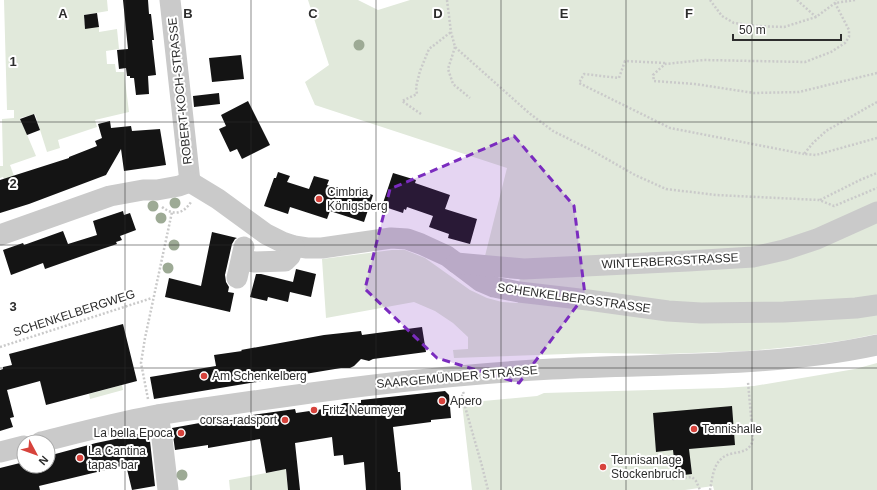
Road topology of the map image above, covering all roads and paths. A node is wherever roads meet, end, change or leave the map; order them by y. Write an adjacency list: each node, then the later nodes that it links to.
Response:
1 (170, 0): 19 (street, ROBERT-KOCH-STRASSE)
2 (447, 0): 8 (path)
3 (710, 0): 7 (path)
4 (798, 0): 7 (path)
5 (855, 0): 6 (path)
6 (835, 1): 7 (path); 10 (path)
7 (816, 17)
8 (451, 32): 9 (path); 14 (path)
9 (455, 46): 12 (path); 20 (path)
10 (665, 64): 11 (path); 16 (path)
11 (877, 73)
12 (470, 98)
13 (877, 102): 16 (path)
14 (421, 114)
15 (877, 138): 16 (path)
16 (804, 154)
17 (877, 173): 20 (path)
18 (877, 188): 20 (path)
19 (191, 191): 22 (street); 23 (street, SCHENKELBERGSTRASSE); 26 (path)
20 (820, 200)
21 (877, 212): 25 (street, WINTERBERGSTRASSE)
22 (0, 235)
23 (294, 246): 24 (street); 25 (street, SCHENKELBERGSTRASSE)
24 (241, 261)
25 (456, 263): 27 (street, SCHENKELBERGSTRASSE)
26 (153, 298): 29 (path, SCHENKELBERGWEG); 32 (path)
27 (877, 305)
28 (877, 345): 32 (street, SAARGEMÜNDER STRASSE)
29 (0, 347)
30 (748, 382): 40 (path)
31 (463, 388): 38 (path)
32 (155, 415): 33 (street, SAARGEMÜNDER STRASSE); 37 (street)
33 (56, 438)
34 (16, 448): 35 (street)
35 (0, 452)
36 (670, 456): 39 (path)
37 (168, 490)
38 (488, 490)
39 (700, 490)
40 (710, 490)

